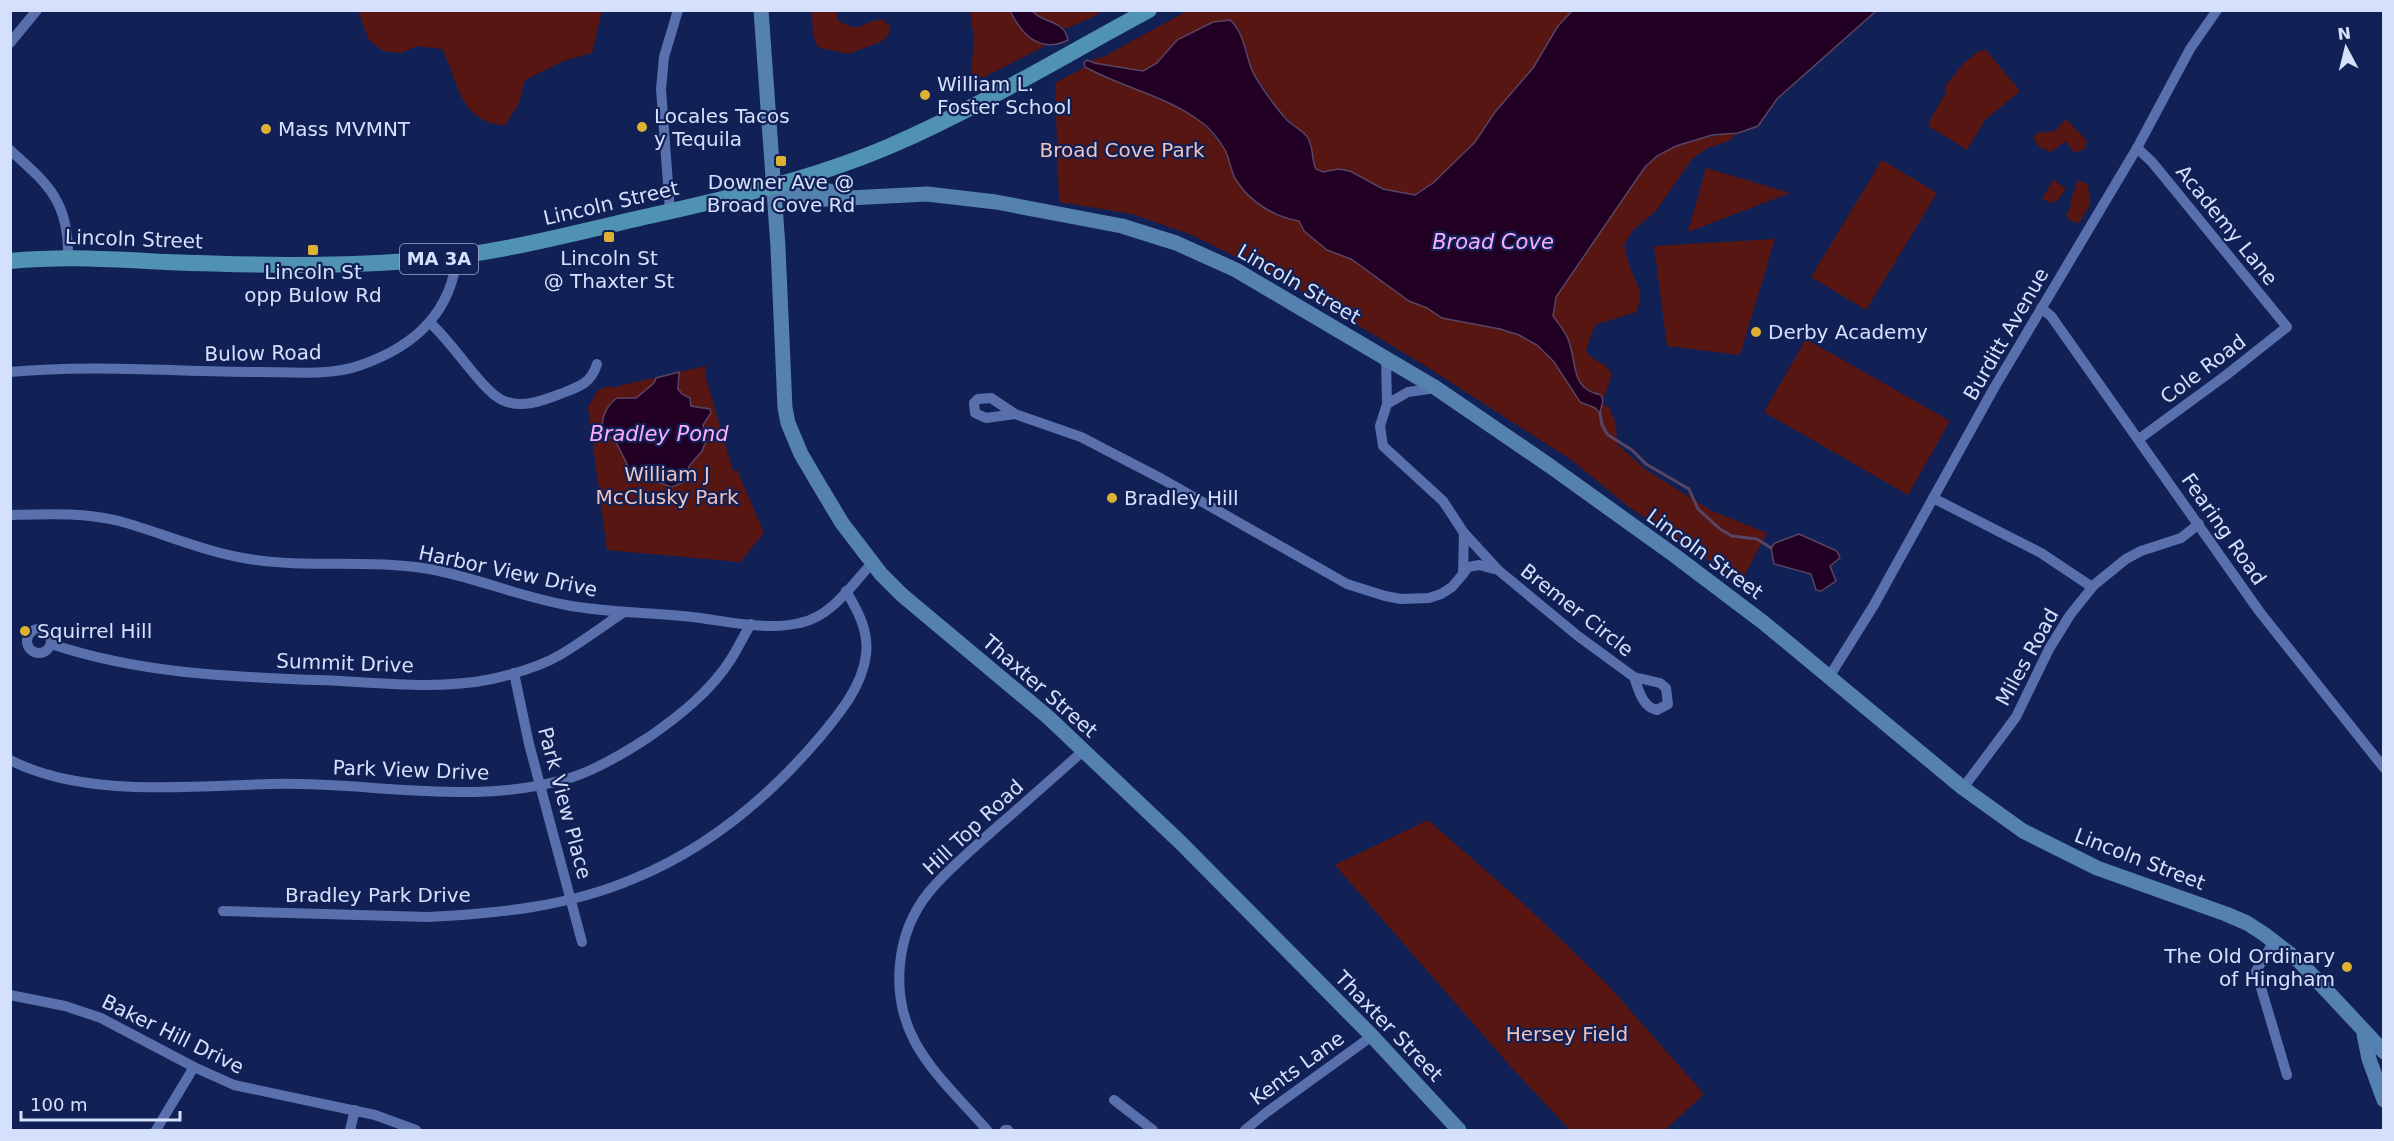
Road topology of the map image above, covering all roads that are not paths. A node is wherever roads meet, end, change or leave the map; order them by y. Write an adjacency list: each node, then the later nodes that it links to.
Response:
1 (37, 10): 6 (street)
2 (678, 10): 10 (street)
3 (761, 10): 9 (main road, Thaxter Street)
4 (1149, 10): 9 (main road, MA 3A)
5 (2217, 10): 7 (street, Burditt Avenue)
6 (10, 43)
7 (2137, 148): 14 (street, Burditt Avenue); 16 (street, Academy Lane)
8 (10, 150): 12 (street)
9 (774, 185): 10 (main road, Lincoln Street / MA 3A); 17 (main road, Lincoln Street); 28 (main road, Thaxter Street)
10 (670, 212): 11 (main road, Lincoln Street / MA 3A)
11 (457, 256): 12 (main road, Lincoln Street / MA 3A); 15 (street, Bulow Road)
12 (68, 257): 13 (main road, Lincoln Street / MA 3A)
13 (10, 261)
14 (2041, 308): 23 (street, Fearing Road); 24 (street, Burditt Avenue)
15 (430, 323): 18 (street); 19 (street, Bulow Road)
16 (2287, 327): 23 (street, Cole Road)
17 (1386, 359): 20 (main road, Lincoln Street); 21 (street, Bremer Circle)
18 (597, 364)
19 (10, 372)
20 (1436, 388): 21 (street); 38 (main road, Lincoln Street)
21 (1387, 404): 27 (street, Bremer Circle)
22 (1016, 414): 30 (street)
23 (2139, 439): 26 (street, Fearing Road)
24 (1933, 498): 31 (street); 38 (street, Burditt Avenue)
25 (10, 515): 33 (street, Harbor View Drive)
26 (2199, 524): 31 (street, Miles Road); 41 (street, Fearing Road)
27 (1464, 533): 29 (street, Bremer Circle); 30 (street)
28 (872, 563): 32 (street, Harbor View Drive); 39 (main road, Thaxter Street)
29 (1498, 570): 30 (street, Bremer Circle); 37 (street, Bremer Circle)
30 (1463, 574)
31 (2092, 587): 43 (street, Miles Road)
32 (846, 591): 34 (street, Harbor View Drive); 44 (street, Bradley Park Drive)
33 (624, 612): 34 (street, Harbor View Drive); 36 (street, Summit Drive)
34 (751, 624): 42 (street, Park View Drive)
35 (51, 644): 36 (street, Summit Drive)
36 (514, 673): 42 (street, Park View Place)
37 (1634, 677)
38 (1829, 677): 43 (main road, Lincoln Street)
39 (1083, 751): 50 (main road, Thaxter Street); 60 (street, Hill Top Road)
40 (10, 760): 42 (street, Park View Drive)
41 (2384, 768)
42 (541, 784): 44 (street, Park View Place)
43 (1963, 788): 46 (main road, Lincoln Street)
44 (572, 898): 45 (street, Bradley Park Drive); 47 (street, Park View Place)
45 (222, 911)
46 (2274, 941): 49 (main road, Lincoln Street); 53 (street)
47 (582, 942)
48 (10, 995): 52 (street, Baker Hill Drive)
49 (2364, 1034): 51 (main road, Lincoln Street); 55 (main road, Lincoln Street)
50 (1372, 1036): 62 (street, Kents Lane); 63 (main road, Thaxter Street)
51 (2384, 1052)
52 (194, 1066): 56 (street, Baker Hill Drive); 57 (street)
53 (2287, 1075)
54 (1114, 1100): 61 (street)
55 (2384, 1100)
56 (356, 1110): 58 (street); 59 (street, Baker Hill Drive)
57 (156, 1131)
58 (350, 1131)
59 (416, 1131)
60 (987, 1131)
61 (1153, 1131)
62 (1245, 1131)
63 (1459, 1131)

